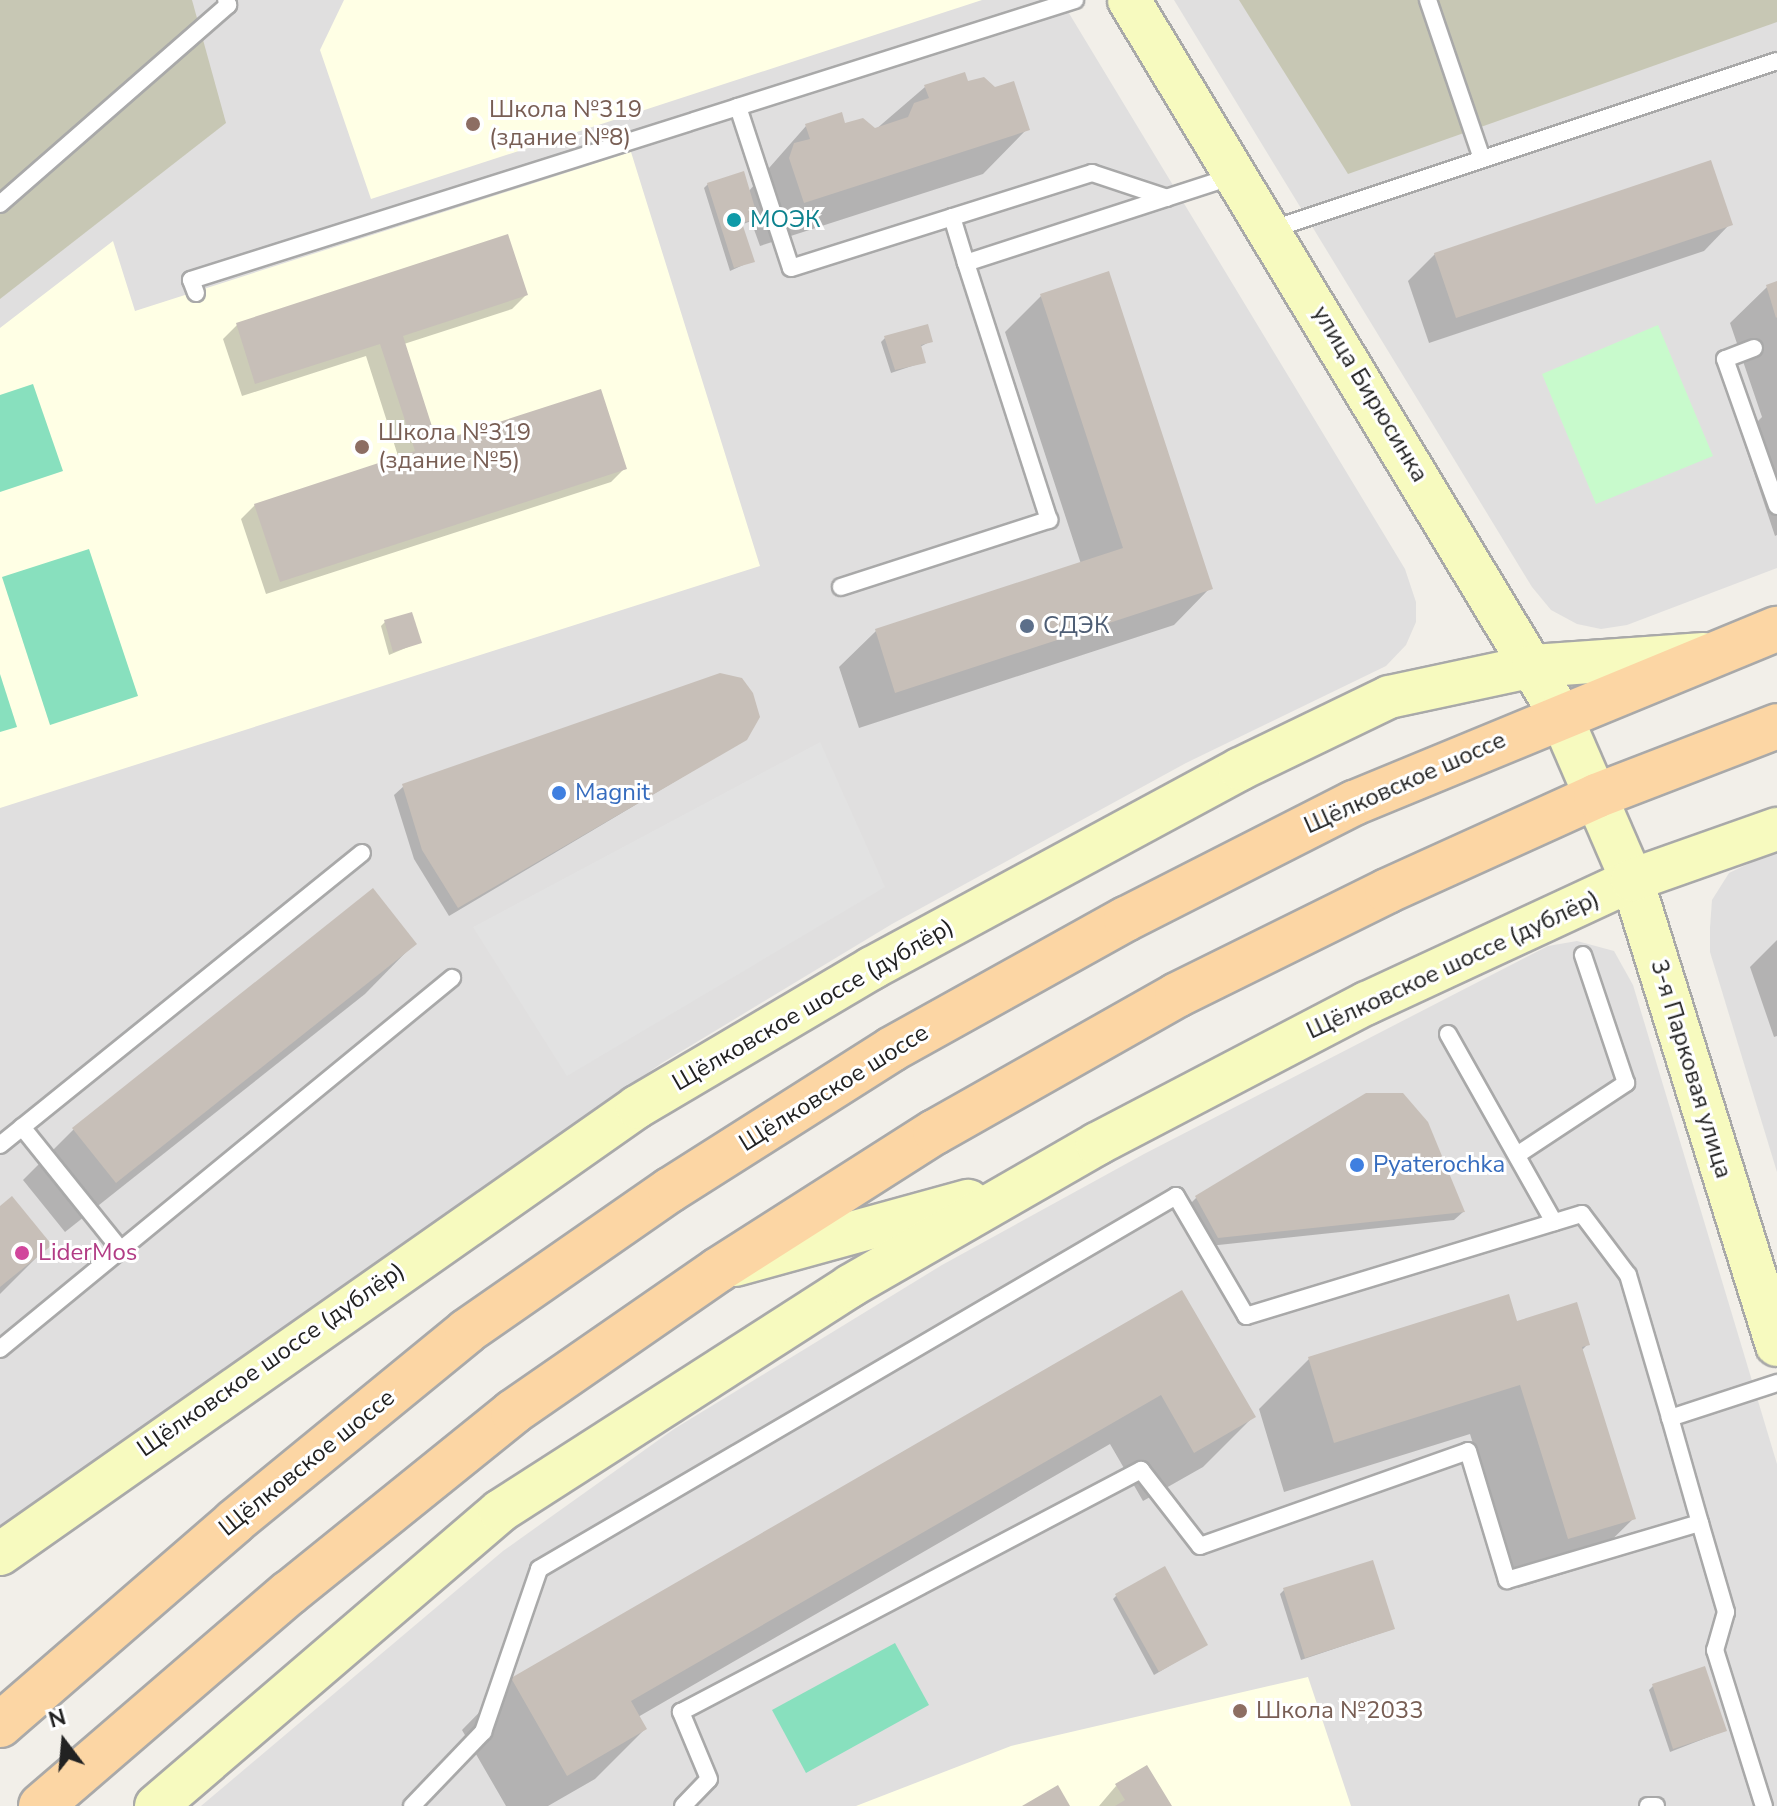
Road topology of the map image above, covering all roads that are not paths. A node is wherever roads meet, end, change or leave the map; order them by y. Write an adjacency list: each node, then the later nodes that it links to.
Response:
1 (226, 0): 10 (lane)
2 (1075, 0): 6 (lane)
3 (1129, 0): 8 (street, улица Бирюсинка)
4 (1428, 0): 7 (lane)
5 (1777, 61): 7 (lane)
6 (738, 107): 11 (lane); 14 (lane)
7 (1482, 159): 12 (lane)
8 (1236, 175): 9 (lane); 12 (street, улица Бирюсинка)
9 (1167, 198): 11 (lane); 13 (lane)
10 (0, 203)
11 (952, 217): 13 (lane)
12 (1270, 230): 20 (street, улица Бирюсинка)
13 (966, 263): 17 (lane)
14 (196, 293)
15 (1754, 348): 16 (lane)
16 (1777, 506)
17 (841, 587)
18 (1777, 629): 19 (main road, Щёлковское шоссе)
19 (1713, 654): 20 (street, Щёлковское шоссе (дублёр)); 21 (main road, Щёлковское шоссе)
20 (1533, 666): 21 (street, улица Бирюсинка); 42 (street, Щёлковское шоссе (дублёр))
21 (1560, 714): 23 (street, улица Бирюсинка); 43 (main road, Щёлковское шоссе)
22 (1777, 726): 23 (main road)
23 (1596, 796): 26 (street, 3-я Парковая улица); 36 (main road)
24 (1777, 829): 26 (street, Щёлковское шоссе (дублёр))
25 (362, 853): 30 (lane)
26 (1632, 880): 33 (street, Щёлковское шоссе (дублёр)); 37 (street, 3-я Парковая улица)
27 (1583, 955): 32 (lane)
28 (452, 978): 35 (lane)
29 (1448, 1034): 32 (lane)
30 (22, 1127): 31 (lane); 35 (lane)
31 (0, 1145)
32 (1517, 1155): 34 (lane)
33 (1023, 1186): 36 (street); 45 (street, Щёлковское шоссе (дублёр))
34 (1554, 1222): 40 (lane); 46 (lane)
35 (121, 1250): 38 (lane)
36 (718, 1270): 44 (main road)
37 (1777, 1345)
38 (0, 1349)
39 (1777, 1383): 40 (lane)
40 (1670, 1418): 41 (lane)
41 (1700, 1523): 47 (lane); 50 (lane)
42 (0, 1554)
43 (0, 1725)
44 (41, 1806)
45 (156, 1806)
46 (412, 1806)
47 (683, 1806)
48 (1648, 1806): 49 (lane)
49 (1656, 1806)
50 (1764, 1806)

